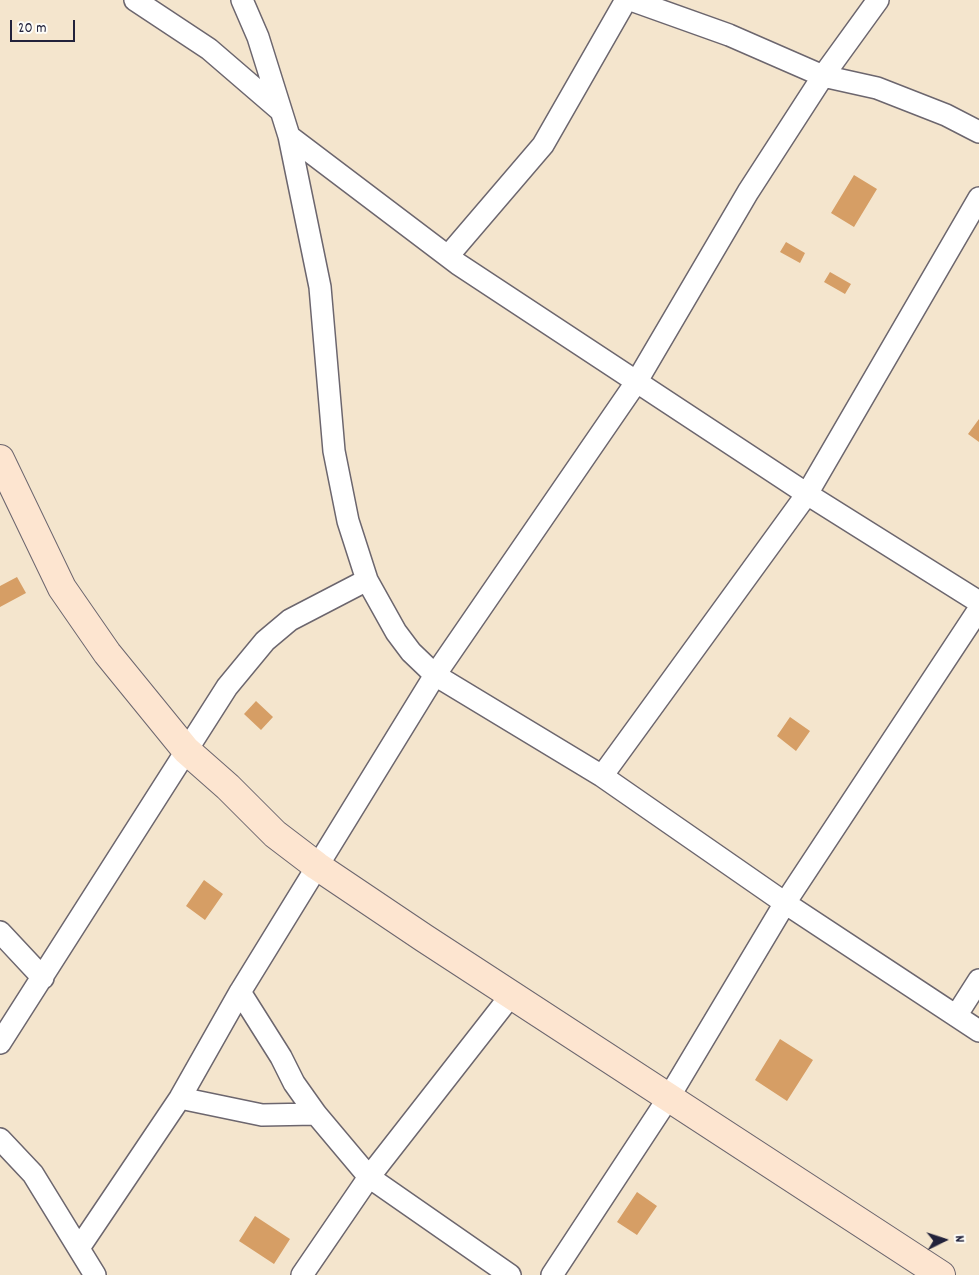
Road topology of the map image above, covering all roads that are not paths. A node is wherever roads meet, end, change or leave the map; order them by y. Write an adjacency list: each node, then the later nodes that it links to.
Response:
1 (135, 0): 7 (street)
2 (242, 0): 7 (street)
3 (626, 0): 11 (street)
4 (631, 0): 6 (street)
5 (878, 0): 6 (street)
6 (823, 76): 8 (street); 12 (street)
7 (282, 111): 9 (street)
8 (979, 132)
9 (289, 136): 11 (street); 15 (street)
10 (979, 198): 14 (street)
11 (448, 256): 12 (street)
12 (637, 381): 14 (street); 18 (street)
13 (0, 459): 19 (main road)
14 (807, 494): 16 (street); 20 (street)
15 (367, 580): 18 (street); 19 (street)
16 (979, 602)
17 (979, 609): 22 (street)
18 (435, 675): 20 (street); 21 (street)
19 (186, 750): 21 (main road); 24 (street)
20 (602, 776): 22 (street)
21 (317, 866): 26 (street); 27 (main road)
22 (786, 903): 28 (street); 31 (street)
23 (0, 932): 24 (street)
24 (43, 978): 30 (street)
25 (979, 980): 28 (street)
26 (240, 992): 32 (street); 33 (street)
27 (512, 994): 31 (main road); 35 (street)
28 (956, 1016): 29 (street)
29 (979, 1030)
30 (0, 1043)
31 (670, 1097): 40 (street); 41 (main road)
32 (180, 1098): 33 (street); 36 (street)
33 (316, 1114): 35 (street)
34 (0, 1138): 36 (street)
35 (369, 1177): 38 (street); 39 (street)
36 (79, 1248): 37 (street)
37 (95, 1275)
38 (302, 1275)
39 (510, 1275)
40 (552, 1275)
41 (941, 1275)

